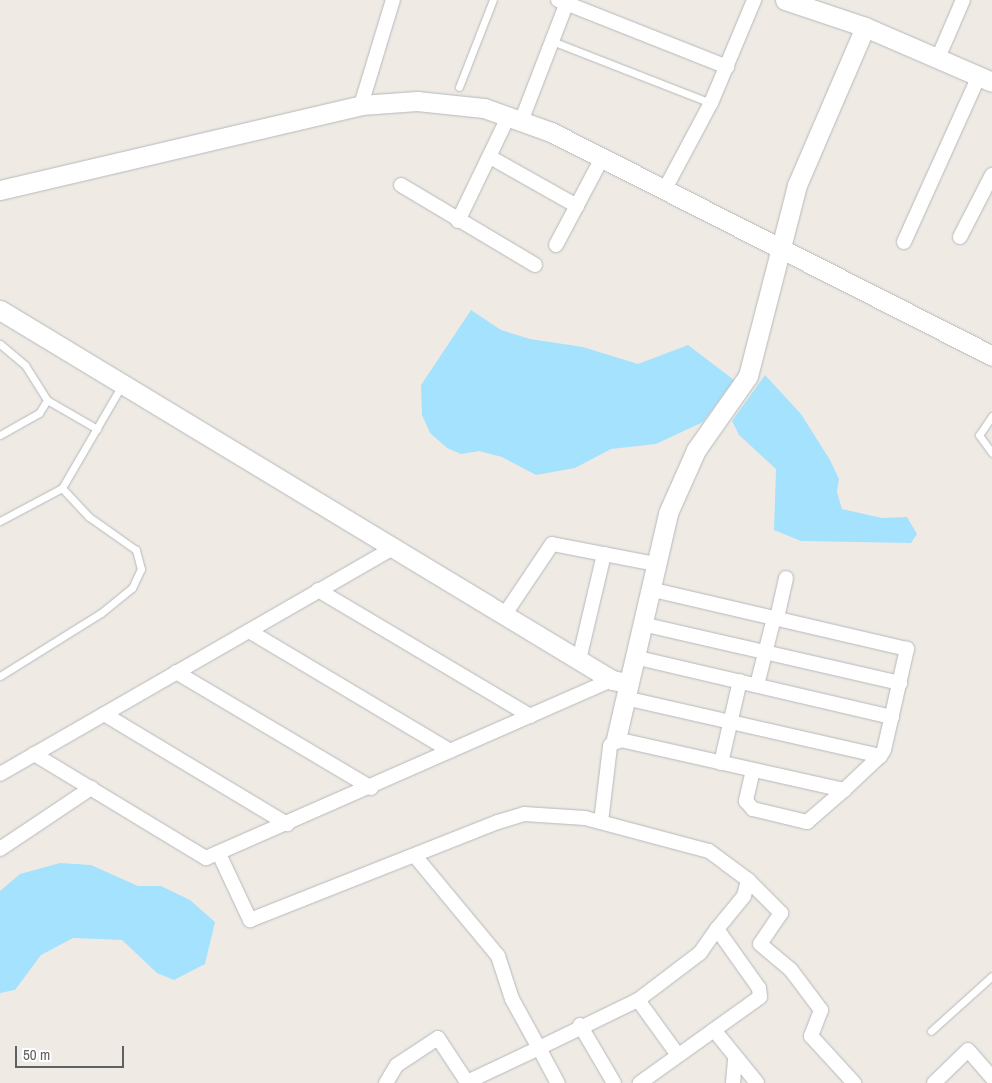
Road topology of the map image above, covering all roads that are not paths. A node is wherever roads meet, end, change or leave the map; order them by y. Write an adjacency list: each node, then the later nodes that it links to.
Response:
1 (393, 0): 14 (street)
2 (494, 0): 12 (lane)
3 (754, 0): 10 (street)
4 (785, 0): 7 (street)
5 (963, 0): 9 (street)
6 (564, 1): 8 (street); 10 (street)
7 (865, 27): 9 (street); 27 (street)
8 (552, 41): 13 (lane); 15 (street)
9 (938, 58): 11 (street)
10 (727, 68): 13 (street)
11 (985, 79): 25 (street)
12 (459, 87)
13 (711, 103): 20 (street)
14 (361, 105): 15 (street); 21 (street)
15 (515, 117): 16 (street); 17 (street)
16 (490, 157): 22 (street); 23 (street)
17 (602, 158): 20 (street); 22 (street)
18 (992, 175): 24 (street)
19 (401, 185): 23 (street)
20 (665, 189): 27 (street)
21 (0, 190)
22 (577, 206): 26 (street)
23 (458, 221): 28 (street)
24 (960, 236)
25 (904, 242)
26 (556, 245)
27 (780, 248): 31 (street); 42 (street)
28 (535, 265)
29 (0, 310): 32 (street)
30 (0, 344): 33 (lane)
31 (992, 356)
32 (122, 385): 35 (lane); 40 (street)
33 (47, 400): 35 (lane); 36 (lane)
34 (992, 416): 37 (lane)
35 (97, 429): 38 (lane)
36 (0, 435)
37 (992, 453)
38 (62, 488): 39 (lane); 54 (lane)
39 (0, 522)
40 (395, 547): 45 (street); 46 (street)
41 (604, 554): 42 (street); 46 (street); 52 (street)
42 (656, 564): 44 (street)
43 (786, 578): 47 (street)
44 (650, 589): 47 (street); 48 (street)
45 (318, 590): 49 (street); 60 (street)
46 (505, 614): 52 (street)
47 (775, 618): 50 (street); 56 (street)
48 (642, 624): 50 (street); 51 (street)
49 (248, 631): 53 (street); 64 (street)
50 (766, 652): 56 (street); 57 (street)
51 (634, 657): 55 (street); 58 (street)
52 (579, 660): 58 (street)
53 (176, 672): 59 (street); 71 (street)
54 (0, 676)
55 (740, 681): 57 (street); 62 (street)
56 (900, 683): 61 (street)
57 (757, 685): 61 (street)
58 (622, 687): 60 (street); 62 (street); 63 (street)
59 (104, 714): 65 (street); 74 (street)
60 (530, 716): 64 (street)
61 (892, 717): 66 (street)
62 (730, 722): 66 (street); 67 (street)
63 (616, 739): 67 (street); 73 (street)
64 (450, 752): 71 (street)
65 (34, 754): 69 (street); 70 (street)
66 (880, 756): 72 (street)
67 (721, 763): 68 (street)
68 (753, 770): 72 (street); 72 (street)
69 (0, 774)
70 (91, 788): 75 (street); 76 (street)
71 (371, 788): 74 (street)
72 (844, 790)
73 (601, 822): 77 (street); 78 (street)
74 (287, 824): 76 (street)
75 (0, 849)
76 (220, 856): 77 (street)
77 (415, 856): 85 (street)
78 (748, 880): 79 (street); 96 (street)
79 (716, 929): 81 (street); 83 (street)
80 (992, 976): 84 (lane)
81 (638, 1000): 82 (street); 86 (street)
82 (580, 1025): 85 (street); 92 (street)
83 (714, 1030): 86 (street); 87 (street)
84 (931, 1031)
85 (539, 1048): 90 (street); 91 (street)
86 (678, 1056): 93 (street)
87 (735, 1059): 94 (street); 95 (street)
88 (992, 1078): 97 (street)
89 (386, 1083): 90 (street)
90 (468, 1083)
91 (558, 1083)
92 (614, 1083)
93 (640, 1083)
94 (733, 1083)
95 (757, 1083)
96 (854, 1083)
97 (934, 1083)

